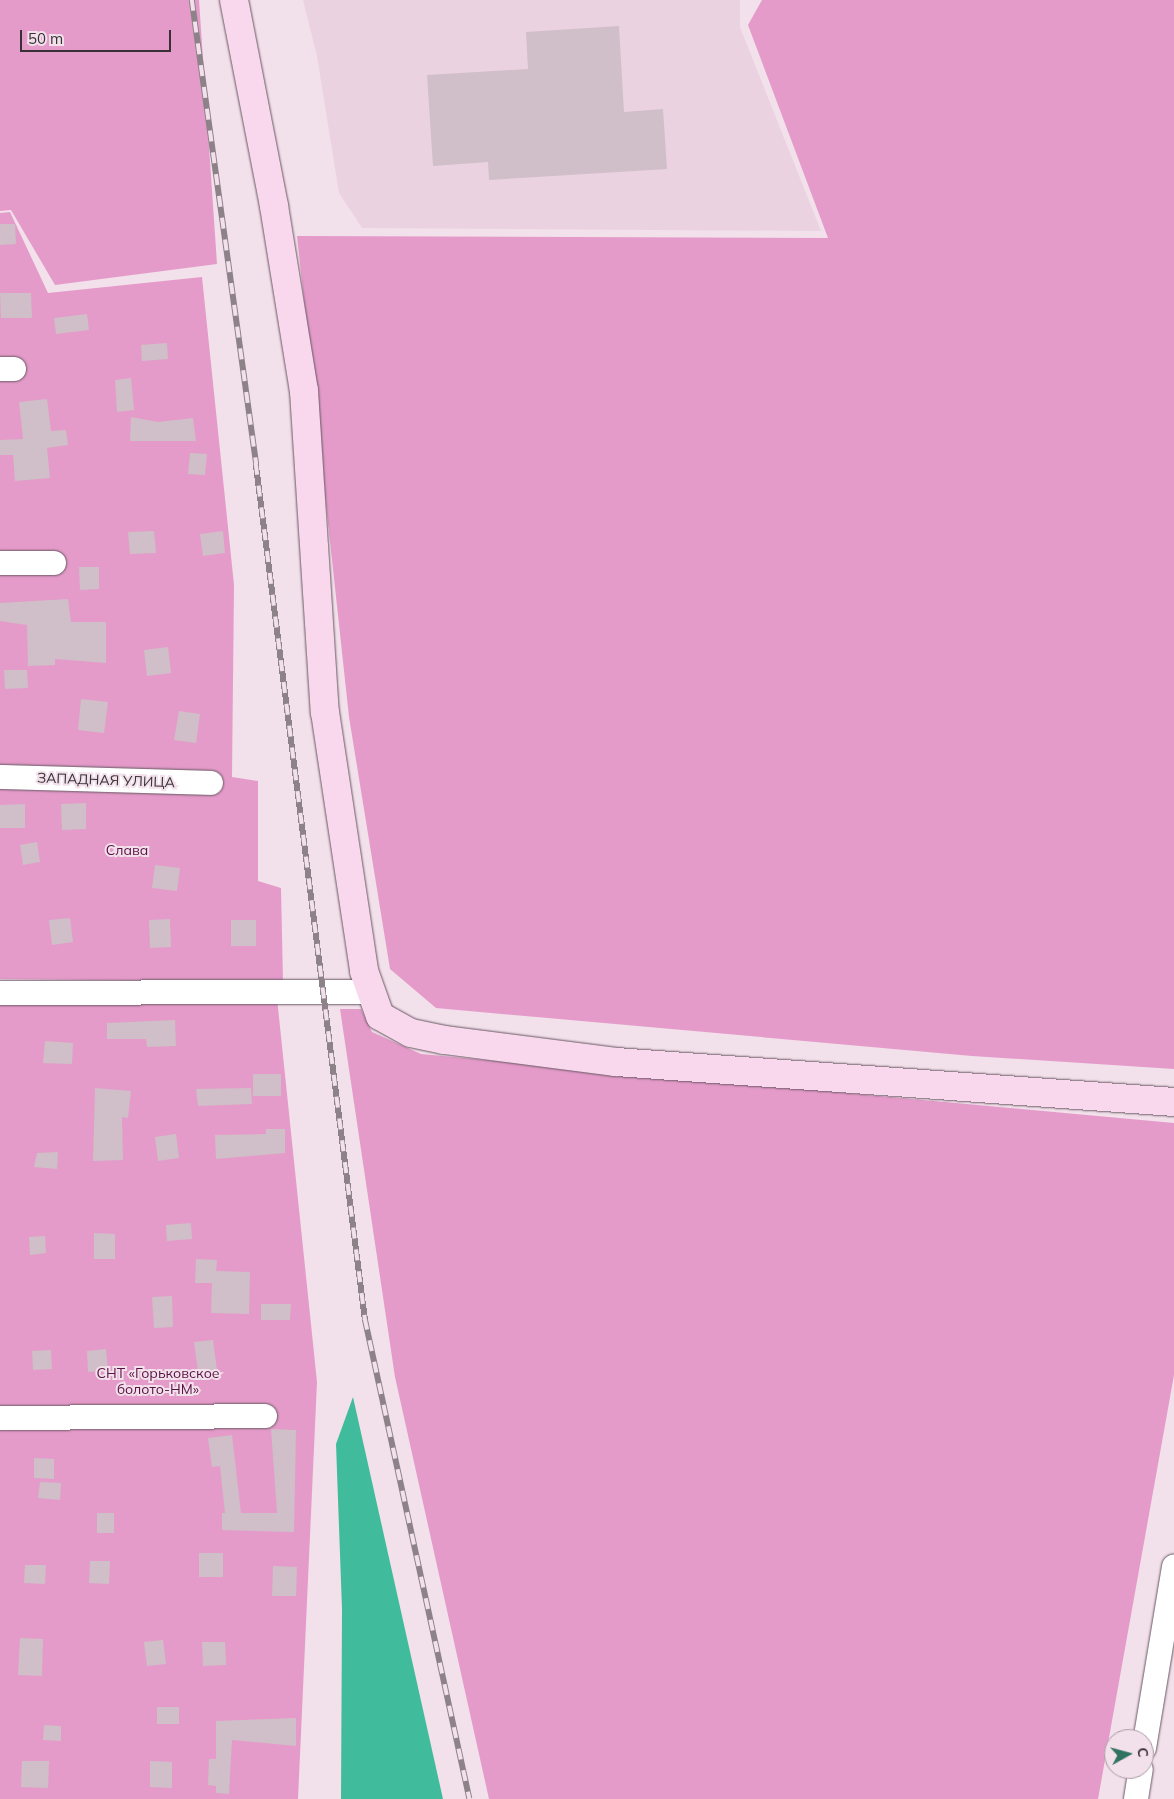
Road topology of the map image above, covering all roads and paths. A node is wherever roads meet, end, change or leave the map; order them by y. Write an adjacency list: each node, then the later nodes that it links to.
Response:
1 (234, 0): 6 (street)
2 (0, 563): 3 (street)
3 (54, 563)
4 (0, 777): 5 (street, ЗАПАДНАЯ УЛИЦА)
5 (211, 783)
6 (369, 992): 7 (street); 8 (street)
7 (0, 993)
8 (1174, 1102)
9 (265, 1416): 10 (street)
10 (0, 1418)
11 (1174, 1566): 12 (street)
12 (1147, 1729)
13 (1139, 1779): 14 (street)
14 (1136, 1799)

